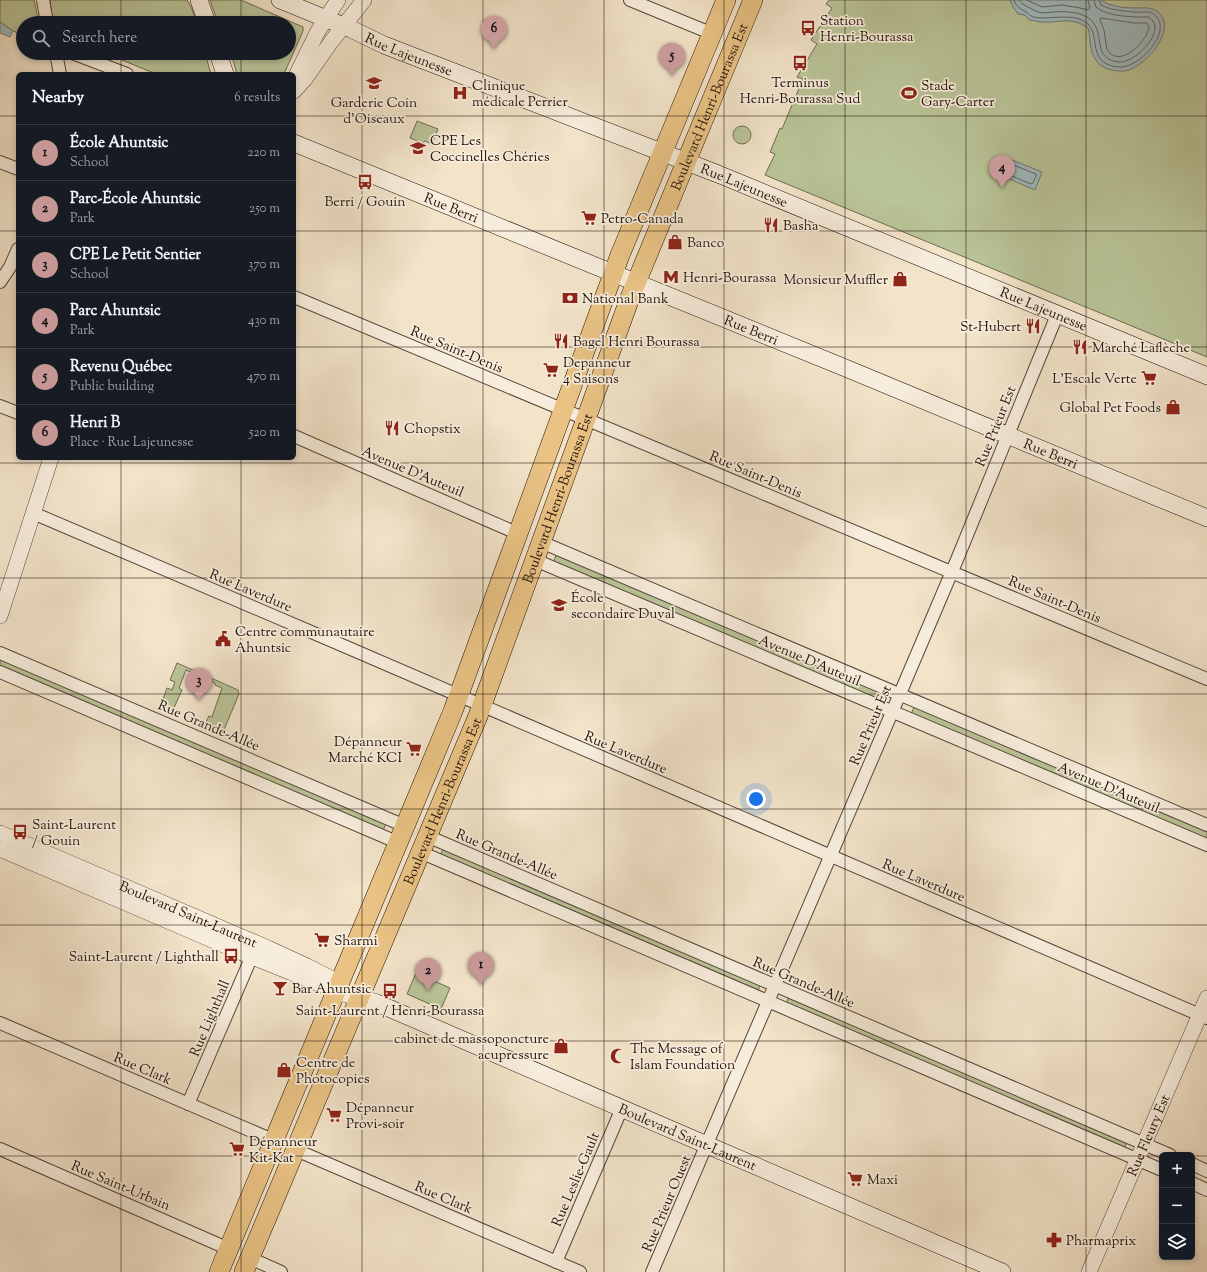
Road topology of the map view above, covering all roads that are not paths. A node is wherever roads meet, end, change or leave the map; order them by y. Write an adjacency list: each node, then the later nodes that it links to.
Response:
1 (43, 0): 9 (street)
2 (198, 0): 10 (main road)
3 (280, 0): 11 (main road, Rue Lajeunesse)
4 (338, 0): 11 (street)
5 (364, 0): 12 (street)
6 (630, 0): 13 (street)
7 (726, 0): 13 (main road, Boulevard Henri-Bourassa Est)
8 (753, 0): 25 (main road, Boulevard Henri-Bourassa Est)
9 (46, 16)
10 (204, 16)
11 (325, 20): 12 (main road, Rue Lajeunesse); 20 (street)
12 (343, 26): 21 (street); 23 (main road, Rue Lajeunesse)
13 (713, 34): 23 (main road, Boulevard Henri-Bourassa Est)
14 (57, 60): 17 (street)
15 (90, 60): 18 (street)
16 (220, 60): 19 (main road)
17 (60, 72)
18 (122, 72)
19 (224, 72)
20 (296, 76)
21 (296, 89)
22 (296, 144): 28 (main road, Rue Berri)
23 (663, 153): 25 (main road, Rue Lajeunesse); 28 (main road, Boulevard Henri-Bourassa Est)
24 (0, 162): 26 (street)
25 (686, 162): 30 (main road, Boulevard Henri-Bourassa Est); 32 (main road, Rue Lajeunesse)
26 (16, 166)
27 (16, 254): 29 (street)
28 (613, 274): 30 (main road, Rue Berri); 35 (main road, Boulevard Henri-Bourassa Est)
29 (0, 282)
30 (636, 283): 37 (main road, Boulevard Henri-Bourassa Est); 38 (main road, Rue Berri)
31 (296, 298): 35 (street, Rue Saint-Denis)
32 (1057, 315): 33 (main road, Rue Lajeunesse); 38 (street, Rue Prieur Est)
33 (1207, 376)
34 (0, 406): 36 (street)
35 (563, 410): 37 (street, Rue Saint-Denis); 43 (main road, Boulevard Henri-Bourassa Est)
36 (16, 412)
37 (586, 419): 44 (main road, Boulevard Henri-Bourassa Est); 45 (street, Rue Saint-Denis)
38 (1007, 435): 42 (main road, Rue Berri); 45 (street, Rue Prieur Est)
39 (296, 437): 43 (street, Avenue D'Auteuil)
40 (50, 460): 41 (street)
41 (33, 513): 46 (street); 51 (street, Rue Laverdure)
42 (1207, 518)
43 (519, 534): 51 (main road, Boulevard Henri-Bourassa Est)
44 (538, 551): 50 (street, Avenue D'Auteuil); 52 (main road, Boulevard Henri-Bourassa Est); 53 (street, Avenue D'Auteuil)
45 (951, 572): 49 (street, Rue Saint-Denis); 50 (street, Rue Prieur Est)
46 (0, 616)
47 (0, 653): 56 (street, Rue Grande-Allée)
48 (0, 672): 56 (street)
49 (1207, 679)
50 (900, 694): 53 (street, Rue Prieur Est); 54 (street, Avenue D'Auteuil)
51 (459, 696): 52 (street, Rue Laverdure); 56 (main road, Boulevard Henri-Bourassa Est)
52 (482, 706): 57 (main road, Boulevard Henri-Bourassa Est); 60 (street, Rue Laverdure)
53 (892, 712): 58 (street, Avenue D'Auteuil); 60 (street, Rue Prieur Est)
54 (1207, 825)
55 (0, 833): 61 (street, Boulevard Saint-Laurent)
56 (402, 834): 63 (main road, Boulevard Henri-Bourassa Est)
57 (423, 844): 62 (street, Rue Grande-Allée); 64 (main road, Boulevard Henri-Bourassa Est); 66 (street)
58 (1207, 845)
59 (0, 849): 61 (street, Boulevard Saint-Laurent)
60 (830, 856): 62 (street, Rue Prieur Est); 67 (street, Rue Laverdure)
61 (254, 950): 63 (street, Boulevard Saint-Laurent); 69 (street, Rue Lighthall)
62 (775, 986): 66 (street, Rue Prieur Est); 72 (street, Rue Grande-Allée)
63 (338, 987): 64 (main road, Boulevard Saint-Laurent); 71 (main road, Boulevard Henri-Bourassa Est)
64 (365, 998): 70 (main road, Boulevard Saint-Laurent); 75 (main road, Boulevard Henri-Bourassa Est)
65 (1207, 998): 67 (street, Rue Fleury Est)
66 (768, 1002): 73 (street, Rue Prieur Est); 77 (street)
67 (1203, 1017): 72 (street, Rue Fleury Est)
68 (0, 1023): 69 (street, Rue Clark)
69 (188, 1104): 71 (street, Rue Clark)
70 (622, 1108): 73 (main road, Boulevard Saint-Laurent); 84 (street, Rue Leslie-Gault)
71 (274, 1140): 83 (main road, Boulevard Henri-Bourassa Est)
72 (1144, 1144): 76 (street, Rue Grande-Allée); 77 (street, Rue Fleury Est)
73 (707, 1145): 86 (main road, Boulevard Saint-Laurent); 90 (street, Rue Prieur Ouest)
74 (0, 1149): 83 (street, Rue Saint-Urbain)
75 (296, 1150): 84 (street, Rue Clark); 85 (main road, Boulevard Henri-Bourassa Est)
76 (1163, 1152)
77 (1137, 1160): 79 (street); 91 (street, Rue Fleury Est)
78 (1195, 1165): 80 (street)
79 (1159, 1169)
80 (1207, 1171)
81 (1195, 1184): 82 (street)
82 (1207, 1190)
83 (230, 1249): 87 (main road, Boulevard Henri-Bourassa Est)
84 (556, 1262): 89 (street, Rue Clark)
85 (247, 1265): 88 (street)
86 (993, 1270)
87 (220, 1272)
88 (281, 1272)
89 (580, 1272)
90 (652, 1272)
91 (1090, 1272)

